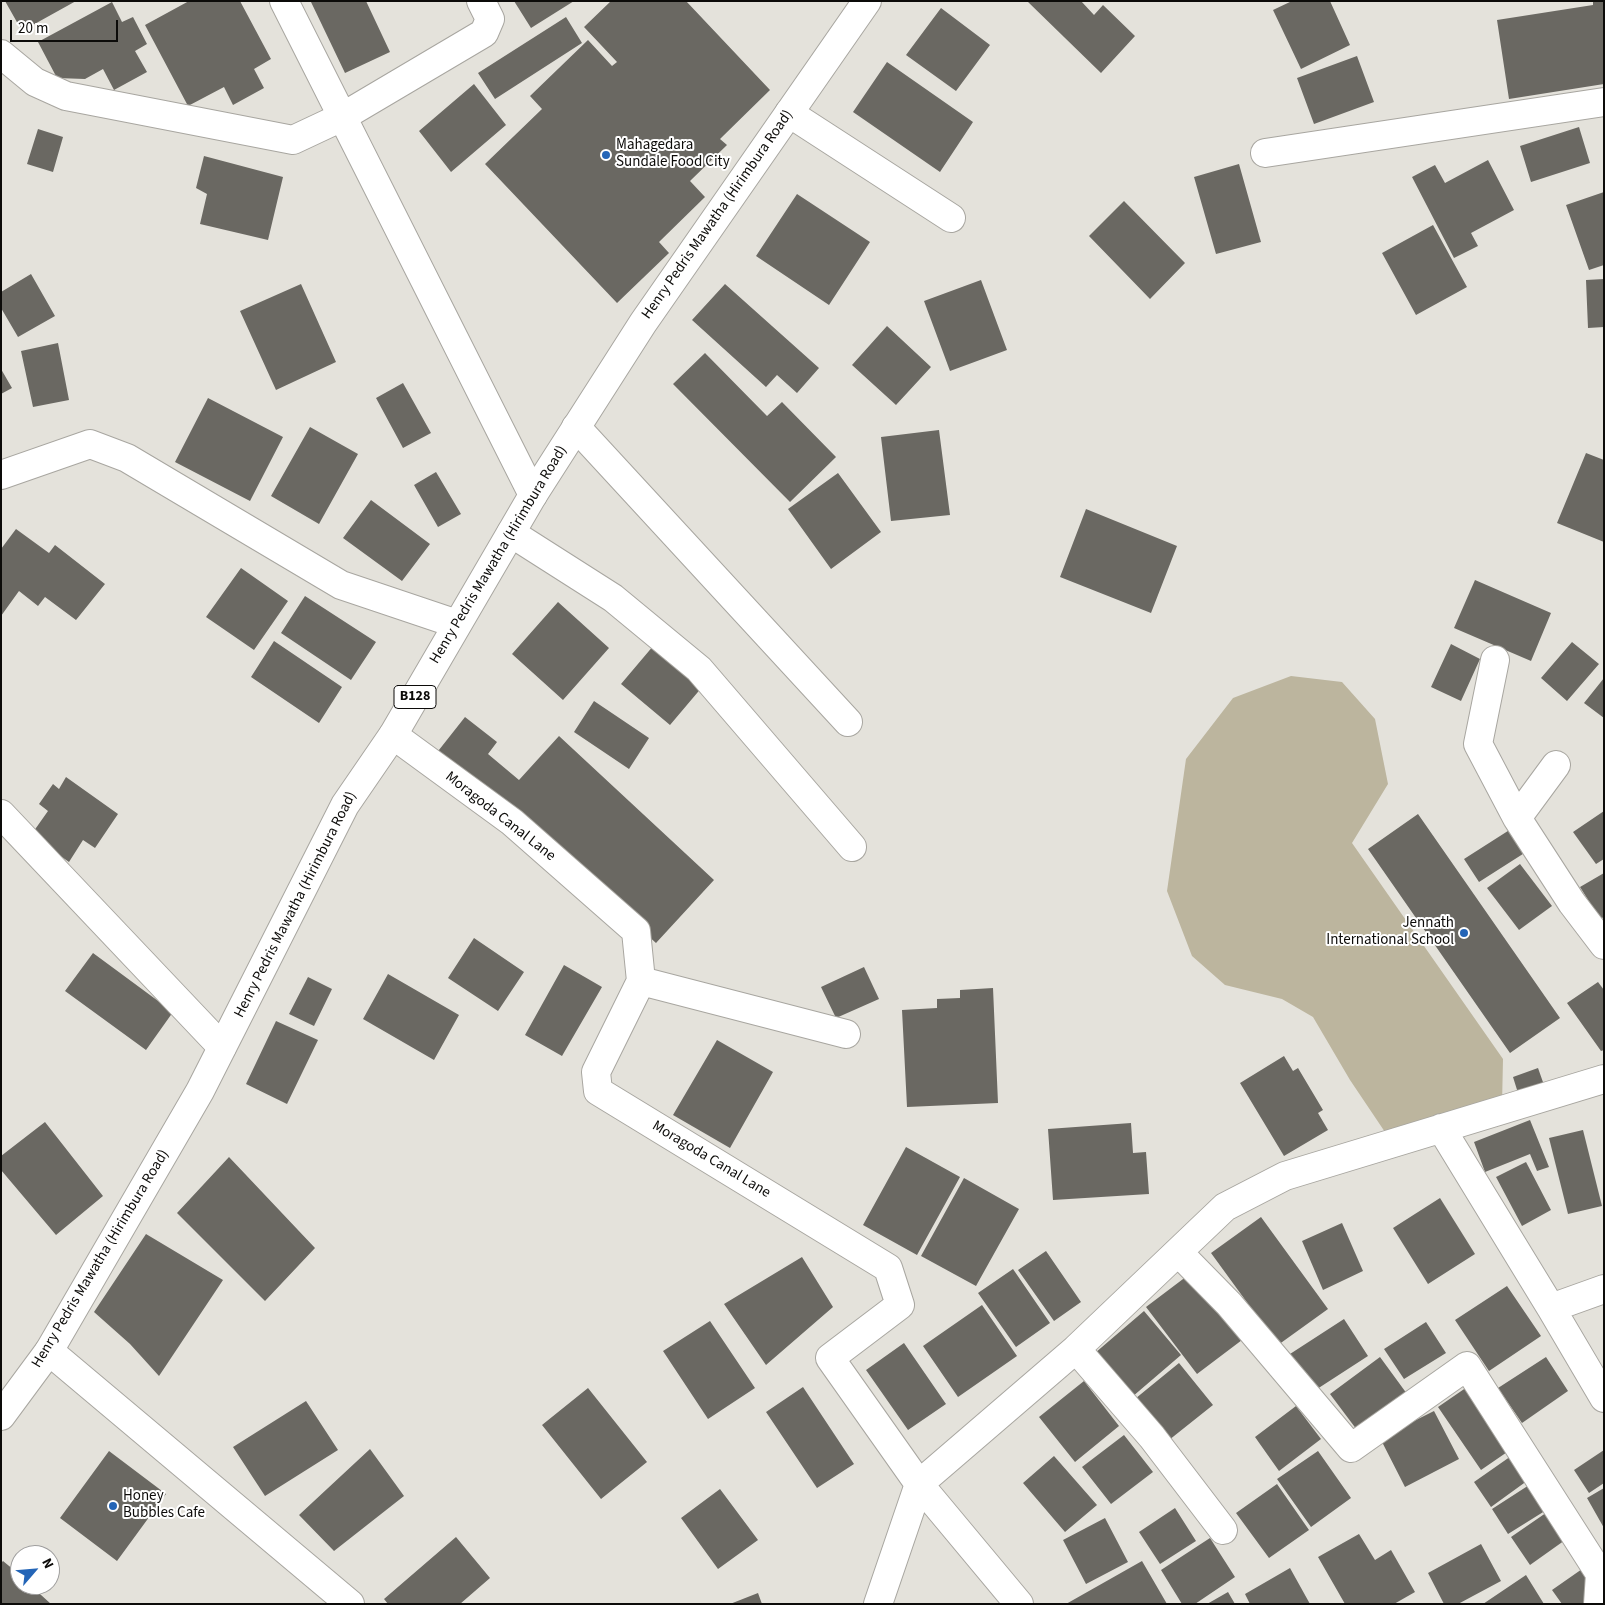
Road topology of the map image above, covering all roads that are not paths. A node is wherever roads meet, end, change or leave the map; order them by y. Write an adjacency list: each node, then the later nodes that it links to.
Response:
1 (284, 1): 7 (street)
2 (481, 1): 7 (street)
3 (867, 1): 6 (street, Henry Pedris Mawatha (Hirimbura Road) / B128)
4 (1, 54): 7 (street)
5 (1604, 102): 8 (street)
6 (790, 113): 9 (street); 10 (street, Henry Pedris Mawatha (Hirimbura Road) / B128)
7 (342, 116): 12 (street)
8 (1265, 153)
9 (951, 218)
10 (576, 427): 12 (street, Henry Pedris Mawatha (Hirimbura Road) / B128); 16 (street)
11 (1, 475): 14 (street)
12 (533, 495): 13 (street, Henry Pedris Mawatha (Hirimbura Road) / B128)
13 (511, 533): 14 (street, Henry Pedris Mawatha (Hirimbura Road) / B128); 21 (street)
14 (456, 624): 17 (street, Henry Pedris Mawatha (Hirimbura Road) / B128)
15 (1494, 660): 20 (street)
16 (848, 722)
17 (393, 735): 23 (street, Moragoda Canal Lane); 25 (street, Henry Pedris Mawatha (Hirimbura Road) / B128)
18 (1556, 765): 20 (street)
19 (1, 814): 25 (street)
20 (1516, 818): 22 (street)
21 (852, 848)
22 (1604, 945)
23 (640, 981): 24 (street); 35 (street, Moragoda Canal Lane)
24 (846, 1034)
25 (222, 1047): 32 (street, Henry Pedris Mawatha (Hirimbura Road) / B128)
26 (1604, 1079): 27 (street)
27 (1441, 1128): 28 (street); 30 (street)
28 (1178, 1252): 31 (street); 40 (street)
29 (1604, 1289): 30 (street)
30 (1551, 1308): 33 (street)
31 (1076, 1349): 35 (street); 36 (street)
32 (49, 1351): 34 (street, Henry Pedris Mawatha (Hirimbura Road) / B128); 37 (street)
33 (1604, 1398)
34 (1, 1416)
35 (919, 1484): 38 (street); 39 (street)
36 (1223, 1530)
37 (350, 1604)
38 (878, 1604)
39 (1019, 1604)
40 (1598, 1604)

